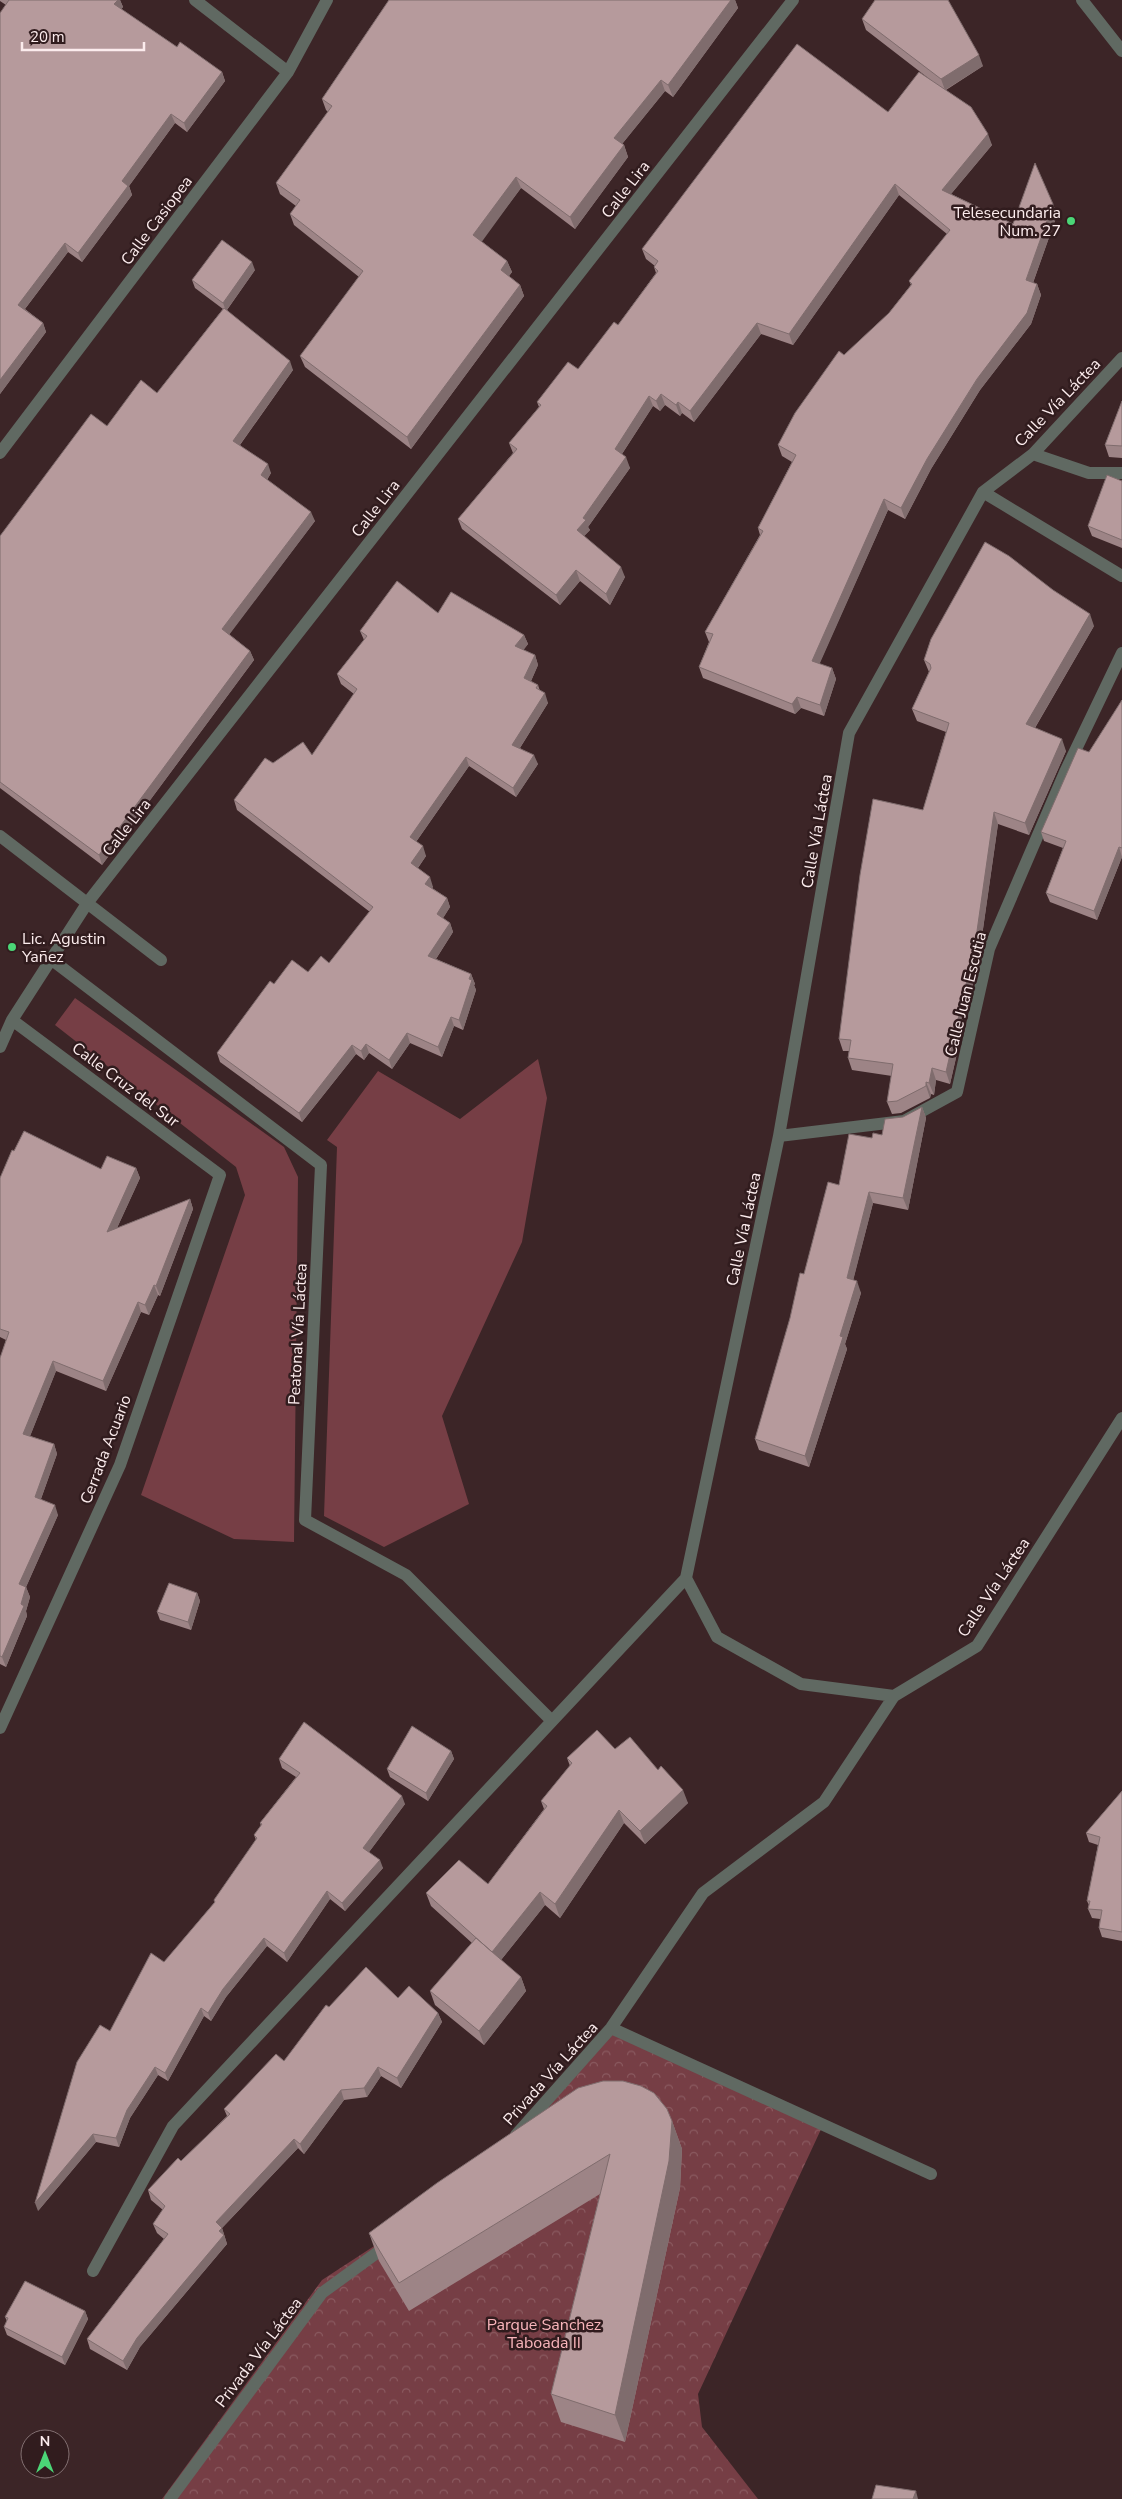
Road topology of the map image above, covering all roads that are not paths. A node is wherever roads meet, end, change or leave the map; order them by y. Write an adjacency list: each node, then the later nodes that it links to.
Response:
1 (195, 0): 6 (street)
2 (327, 0): 6 (street, Calle Casiopea)
3 (793, 0): 15 (street, Calle Lira)
4 (1082, 0): 5 (street)
5 (1122, 51)
6 (288, 72): 8 (street, Calle Casiopea)
7 (1122, 358): 9 (street, Calle Vía Láctea)
8 (0, 453)
9 (1033, 454): 10 (street); 11 (street, Calle Vía Láctea)
10 (1122, 473)
11 (983, 492): 12 (street); 20 (street, Calle Vía Láctea)
12 (1122, 576)
13 (1122, 653): 20 (street, Calle Juan Escutia)
14 (0, 836): 15 (street)
15 (88, 902): 16 (street, Calle Lira); 17 (street)
16 (52, 960): 18 (street, Calle Lira); 25 (street, Peatonal Vía Láctea)
17 (161, 960)
18 (12, 1020): 19 (street, Calle Lira); 21 (street, Calle Cruz del Sur)
19 (0, 1048)
20 (779, 1136): 23 (street, Calle Vía Láctea)
21 (220, 1174): 26 (street, Cerrada Acuario)
22 (1122, 1418): 24 (street, Calle Vía Láctea)
23 (686, 1578): 24 (street); 25 (street)
24 (894, 1696): 27 (street, Privada Vía Láctea)
25 (552, 1721): 31 (street)
26 (0, 1728)
27 (612, 2028): 28 (street, Privada Vía Láctea); 29 (street)
28 (509, 2143)
29 (931, 2174)
30 (400, 2236): 32 (street, Privada Vía Láctea)
31 (93, 2271)
32 (170, 2499)

